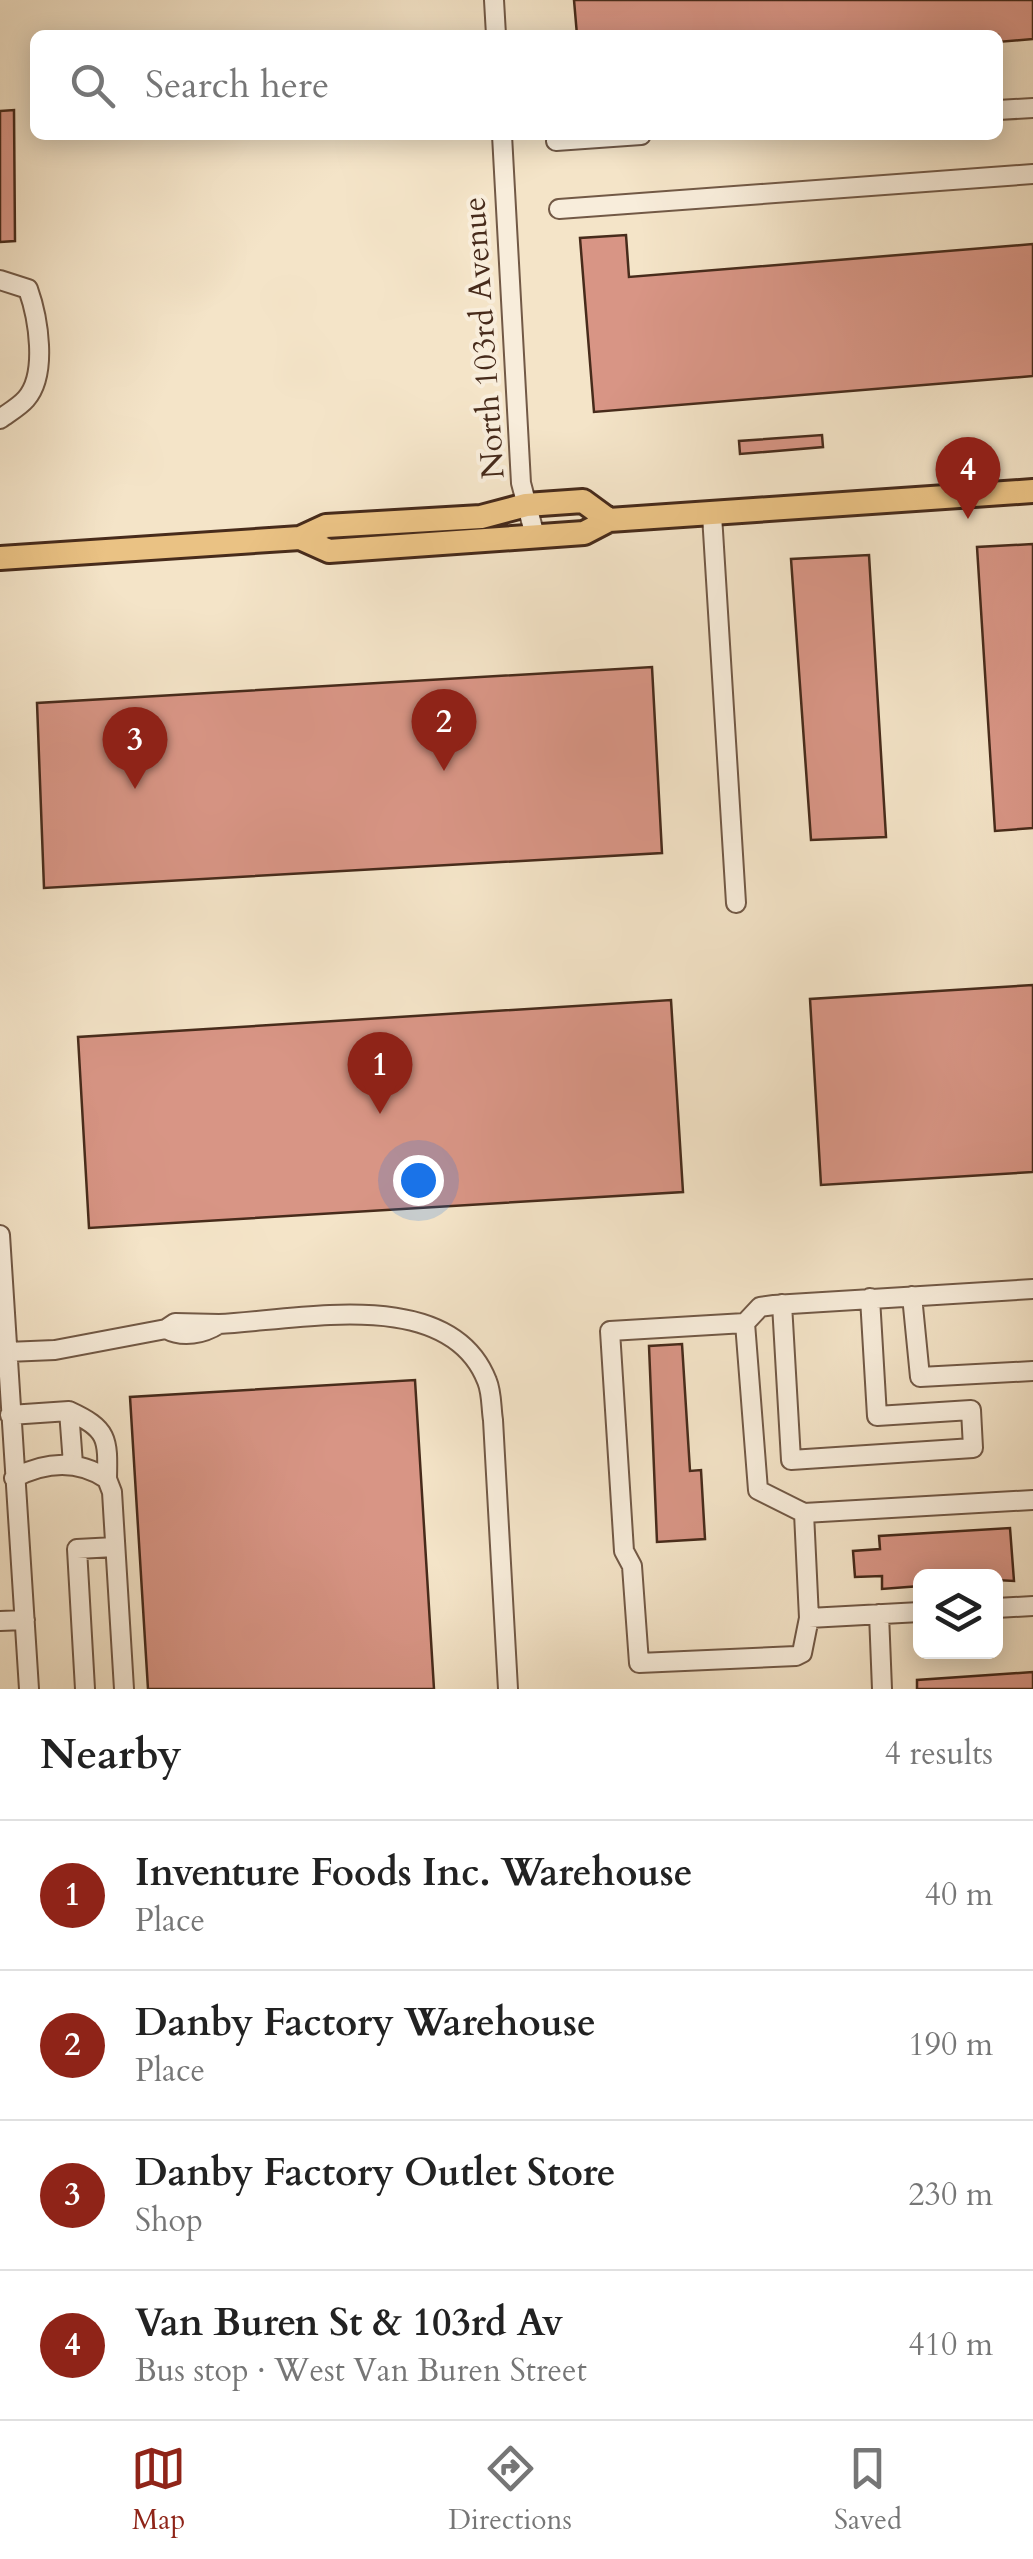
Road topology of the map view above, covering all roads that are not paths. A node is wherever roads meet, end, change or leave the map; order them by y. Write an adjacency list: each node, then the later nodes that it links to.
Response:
1 (494, 0): 2 (street)
2 (496, 30)
3 (1033, 108): 4 (street)
4 (1003, 110)
5 (502, 140): 13 (street, North 103rd Avenue)
6 (570, 140): 7 (street)
7 (556, 141)
8 (1033, 174): 9 (street)
9 (560, 209)
10 (0, 280): 11 (street)
11 (0, 420)
12 (1033, 491): 14 (main road)
13 (526, 504): 15 (main road); 16 (street, North 103rd Avenue); 17 (main road); 18 (main road)
14 (712, 515): 15 (main road); 20 (street)
15 (610, 520): 16 (main road)
16 (535, 536): 18 (main road)
17 (300, 538): 18 (main road); 19 (main road)
18 (399, 546)
19 (0, 558)
20 (736, 903)
21 (0, 1235): 27 (street)
22 (1033, 1289): 23 (street)
23 (912, 1296): 24 (street); 28 (street)
24 (870, 1298): 25 (street); 25 (street)
25 (782, 1304): 26 (street)
26 (745, 1323): 35 (street); 41 (street)
27 (7, 1352): 30 (street); 47 (street)
28 (1033, 1371)
29 (69, 1411): 30 (street); 31 (street); 32 (street)
30 (10, 1416): 33 (street)
31 (72, 1464): 32 (street); 33 (street)
32 (100, 1475): 33 (street); 36 (street)
33 (14, 1478): 42 (street)
34 (1033, 1500): 35 (street)
35 (804, 1512): 41 (street)
36 (115, 1547): 45 (street); 46 (street)
37 (1033, 1606): 38 (street)
38 (1003, 1608)
39 (913, 1612): 40 (street)
40 (879, 1614): 41 (street); 48 (street)
41 (809, 1618)
42 (25, 1620): 43 (street); 44 (street)
43 (0, 1621)
44 (29, 1689)
45 (85, 1689)
46 (124, 1689)
47 (508, 1689)
48 (882, 1689)

